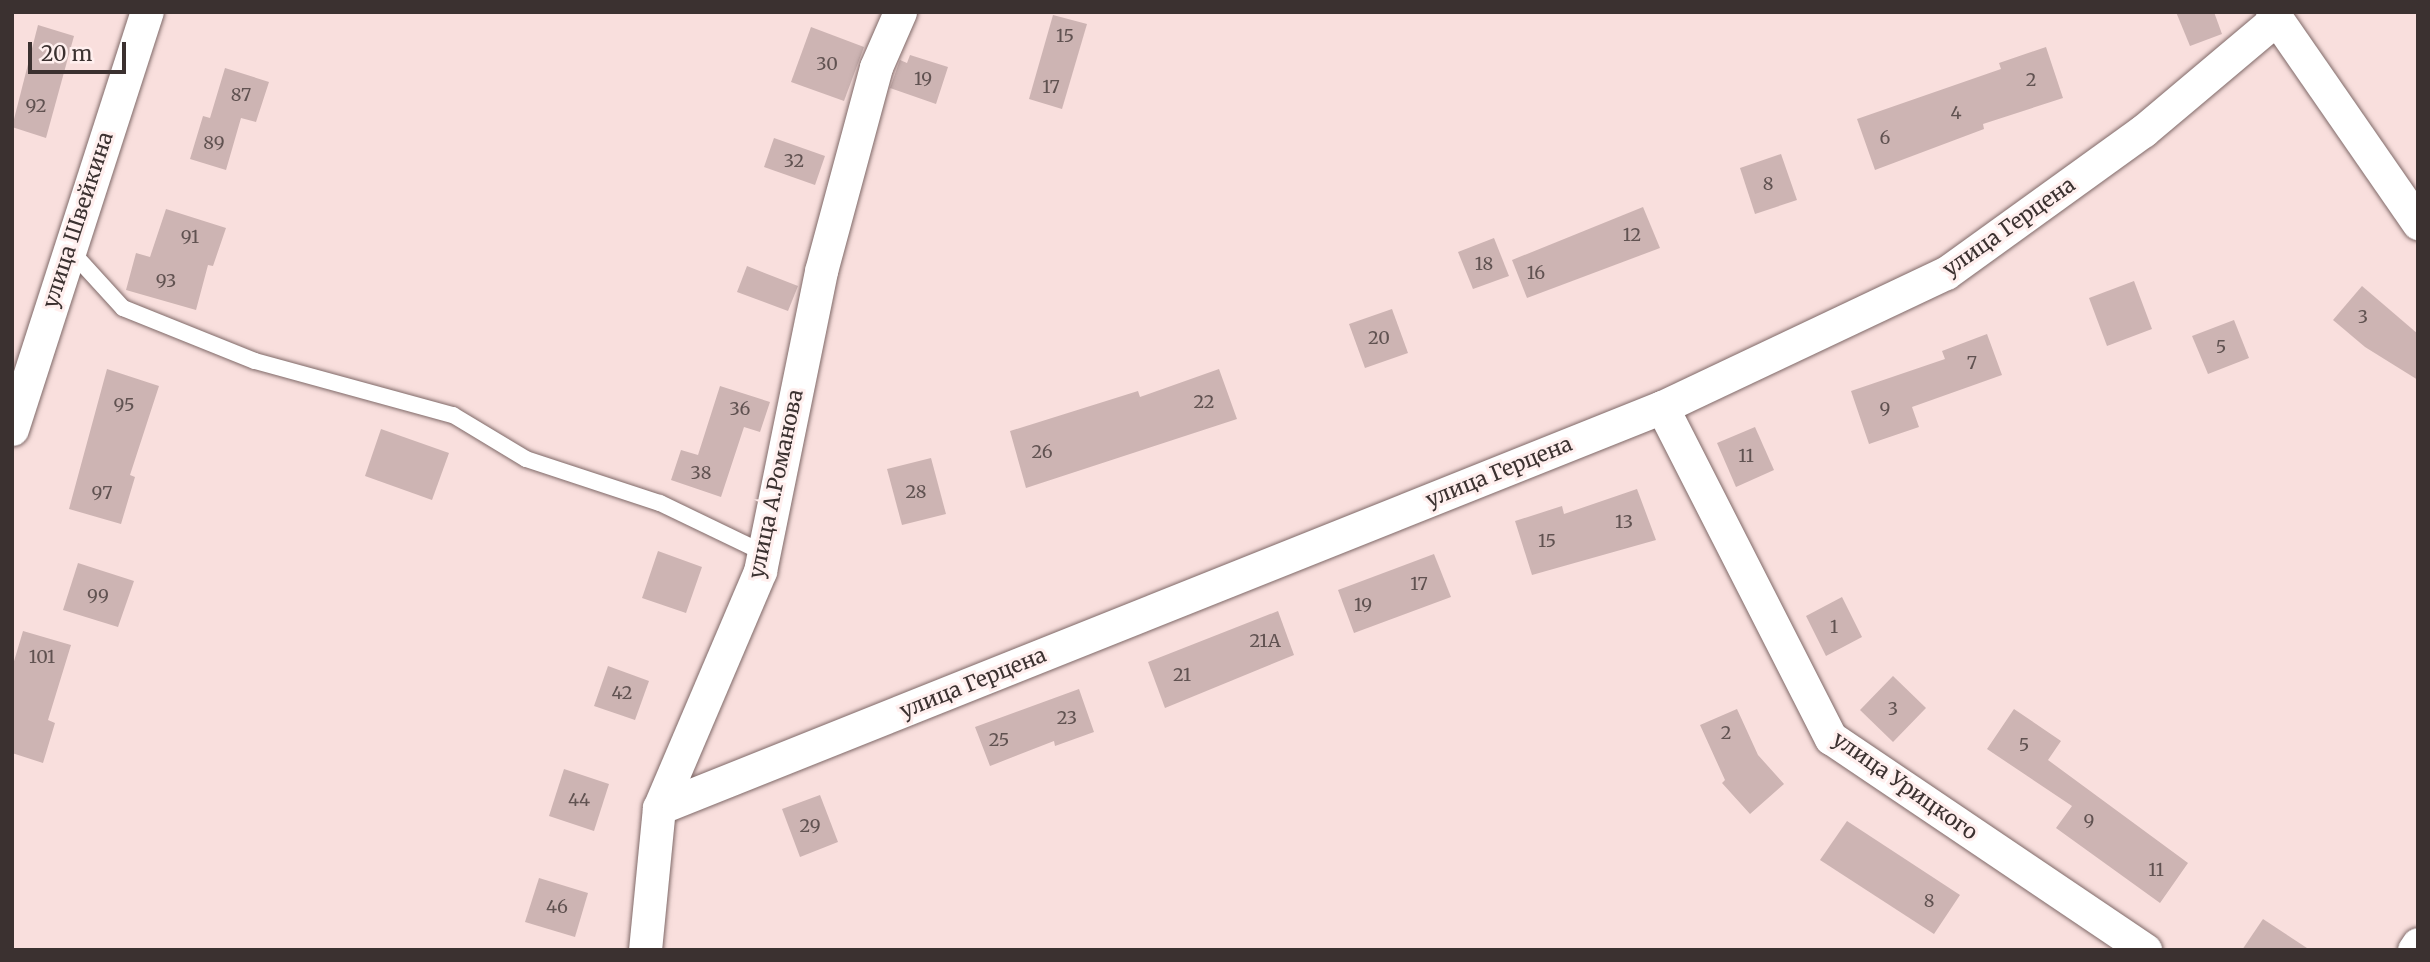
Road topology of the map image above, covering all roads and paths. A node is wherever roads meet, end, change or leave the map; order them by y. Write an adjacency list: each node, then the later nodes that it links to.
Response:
1 (147, 12): 5 (street, улица Швейкина)
2 (900, 12): 8 (street, улица А.Романова)
3 (2273, 16): 4 (street); 6 (street, улица Герцена)
4 (2418, 223)
5 (68, 248): 7 (street, улица Швейкина); 8 (lane)
6 (1662, 407): 9 (street, улица Герцена); 12 (street, улица Урицкого)
7 (12, 429)
8 (764, 553): 9 (street, улица А.Романова)
9 (659, 808): 11 (street, улица А.Романова)
10 (2418, 944): 13 (street)
11 (646, 950)
12 (2145, 950)
13 (2414, 950)

